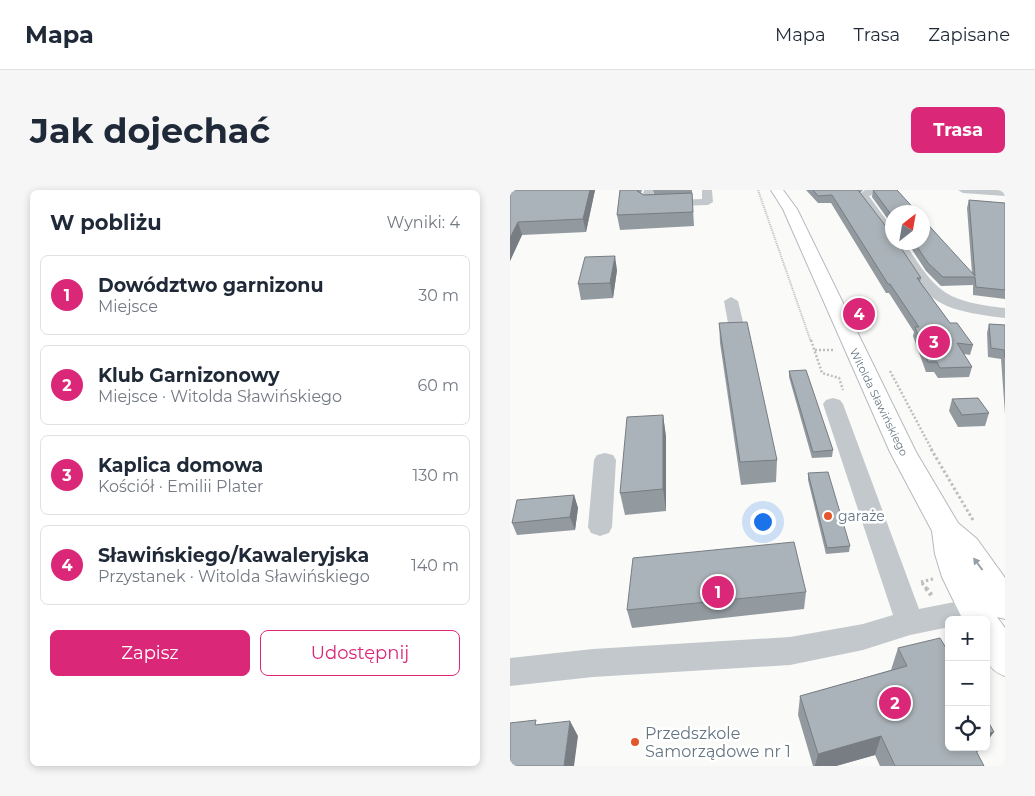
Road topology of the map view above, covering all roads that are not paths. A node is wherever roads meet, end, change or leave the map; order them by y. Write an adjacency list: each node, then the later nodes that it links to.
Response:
1 (649, 190): 2 (street)
2 (707, 190)
3 (777, 190): 15 (main road, Witolda Sławińskiego)
4 (881, 190): 7 (street)
5 (963, 190): 6 (street)
6 (1005, 193)
7 (885, 226)
8 (903, 250): 10 (street)
9 (732, 301): 11 (street)
10 (1005, 313)
11 (738, 334)
12 (833, 404): 16 (street)
13 (605, 460): 14 (street)
14 (600, 527)
15 (992, 611): 16 (street); 17 (main road, Witolda Sławińskiego)
16 (910, 623): 18 (street)
17 (1005, 659)
18 (510, 672)

